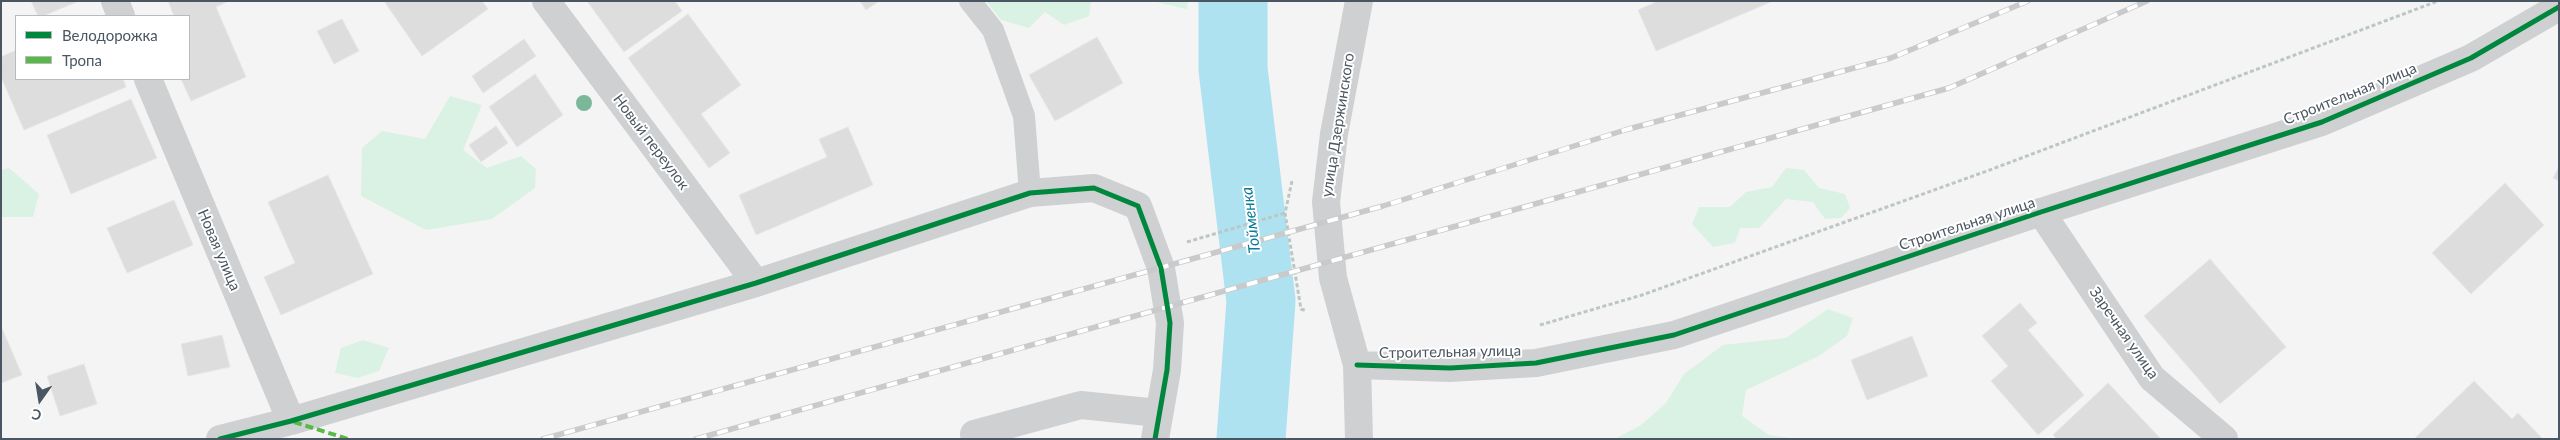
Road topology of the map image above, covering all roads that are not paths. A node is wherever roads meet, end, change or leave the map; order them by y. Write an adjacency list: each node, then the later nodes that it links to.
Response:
1 (115, 1): 6 (street)
2 (546, 1): 10 (street, Новый переулок)
3 (970, 1): 8 (lane)
4 (1359, 1): 11 (street, улица Дзержинского)
5 (2559, 7): 9 (street, Строительная улица)
6 (121, 15)
7 (148, 80): 12 (street, Новая улица)
8 (1030, 193): 10 (street); 13 (street)
9 (2041, 212): 11 (street, Строительная улица); 17 (street, Заречная улица)
10 (756, 284): 12 (street)
11 (1357, 365): 16 (street, улица Дзержинского)
12 (291, 421): 15 (street)
13 (1156, 426): 14 (street)
14 (970, 437)
15 (220, 439)
16 (1359, 439)
17 (2224, 439)

